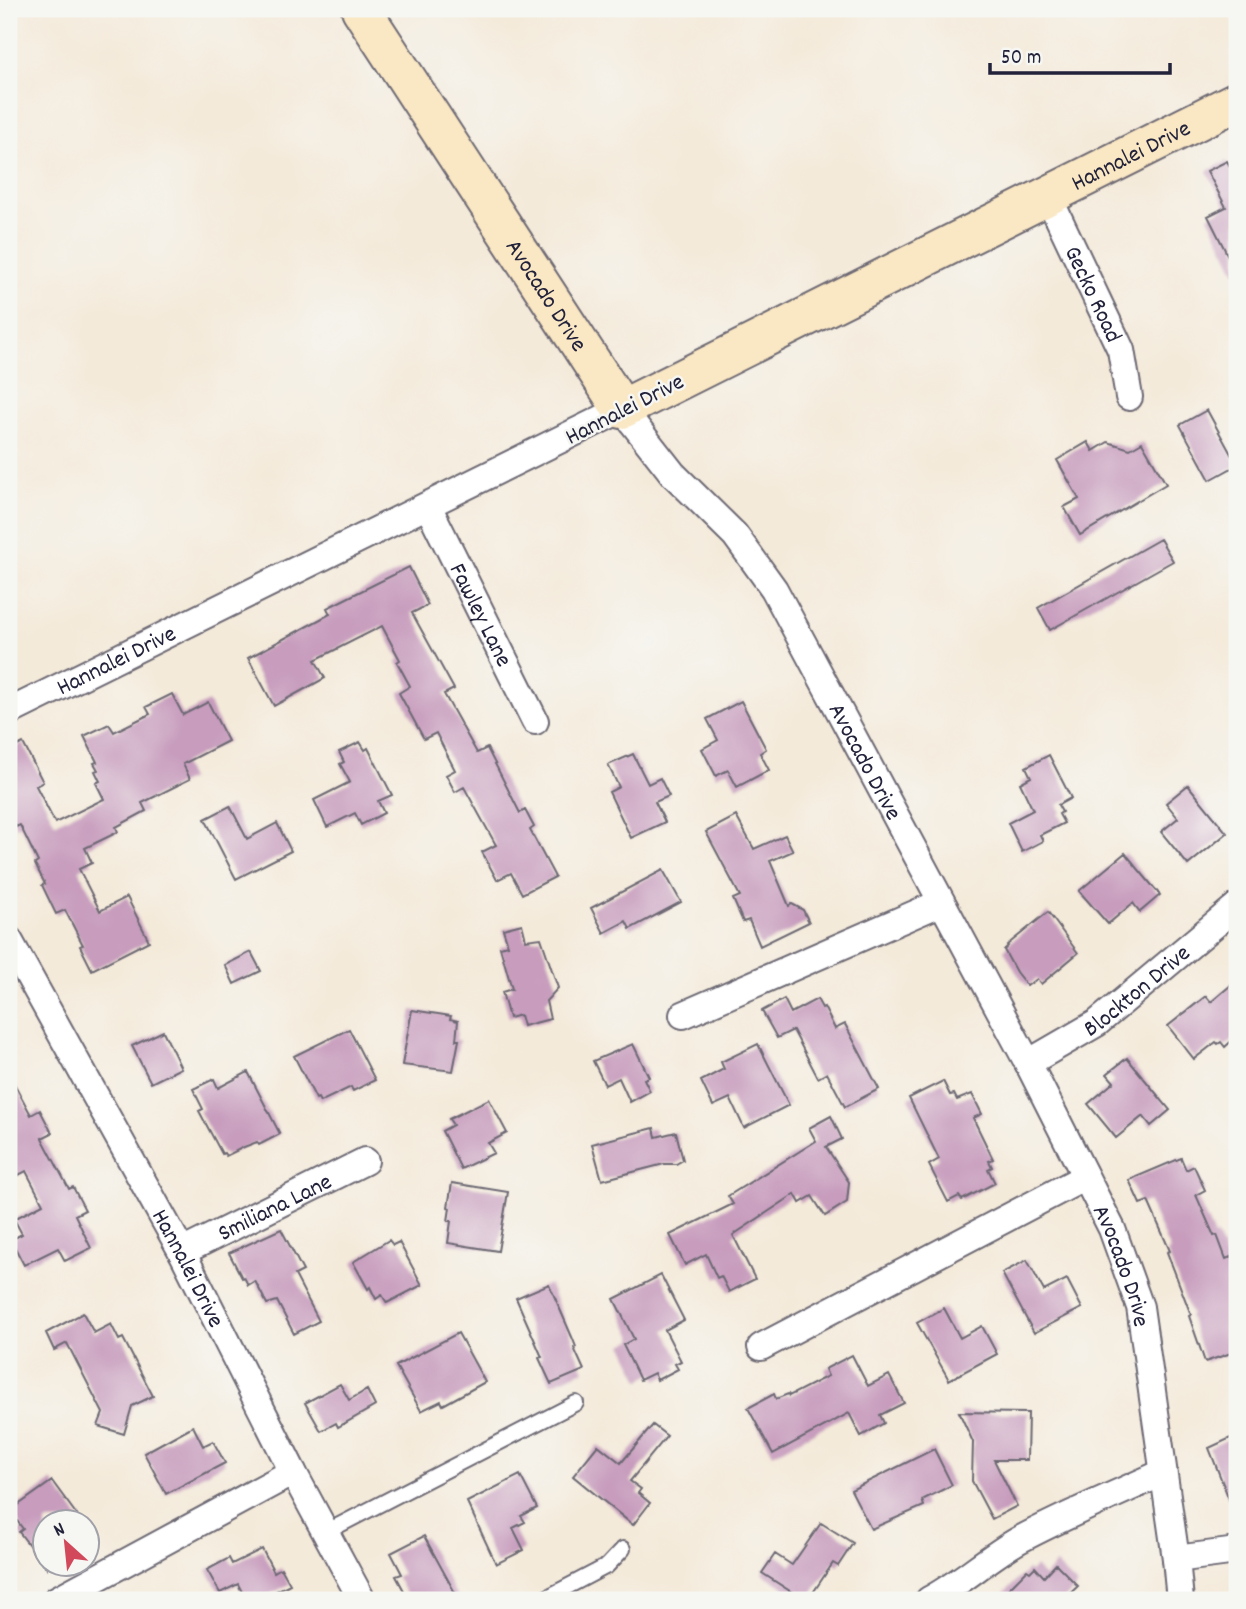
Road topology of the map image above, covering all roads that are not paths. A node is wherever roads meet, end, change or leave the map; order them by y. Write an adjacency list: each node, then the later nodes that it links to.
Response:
1 (361, 9): 5 (street, Avocado Drive)
2 (1237, 101): 3 (street, Hannalei Drive)
3 (1048, 196): 4 (street, Gecko Road); 5 (street, Hannalei Drive)
4 (1129, 397)
5 (622, 409): 6 (street, Hannalei Drive); 9 (street, Avocado Drive)
6 (429, 506): 7 (street, Hannalei Drive); 8 (street, Fawley Lane)
7 (9, 712)
8 (535, 721)
9 (940, 903): 12 (street); 13 (street, Avocado Drive)
10 (1237, 906): 13 (street, Blockton Drive)
11 (9, 940): 16 (street, Hannalei Drive)
12 (683, 1015)
13 (1028, 1063): 15 (street, Avocado Drive)
14 (365, 1161): 16 (street, Smiliana Lane)
15 (1086, 1177): 17 (street); 20 (street, Avocado Drive)
16 (182, 1252): 19 (street, Hannalei Drive)
17 (761, 1347)
18 (576, 1404): 21 (lane)
19 (293, 1472): 21 (street, Hannalei Drive); 25 (street)
20 (1162, 1472): 24 (street, Avocado Drive); 28 (street)
21 (326, 1532): 26 (street, Hannalei Drive)
22 (623, 1549): 27 (lane)
23 (1237, 1551): 24 (street)
24 (1176, 1559): 29 (street, Avocado Drive)
25 (56, 1600)
26 (362, 1600)
27 (542, 1600)
28 (929, 1600)
29 (1180, 1600)

